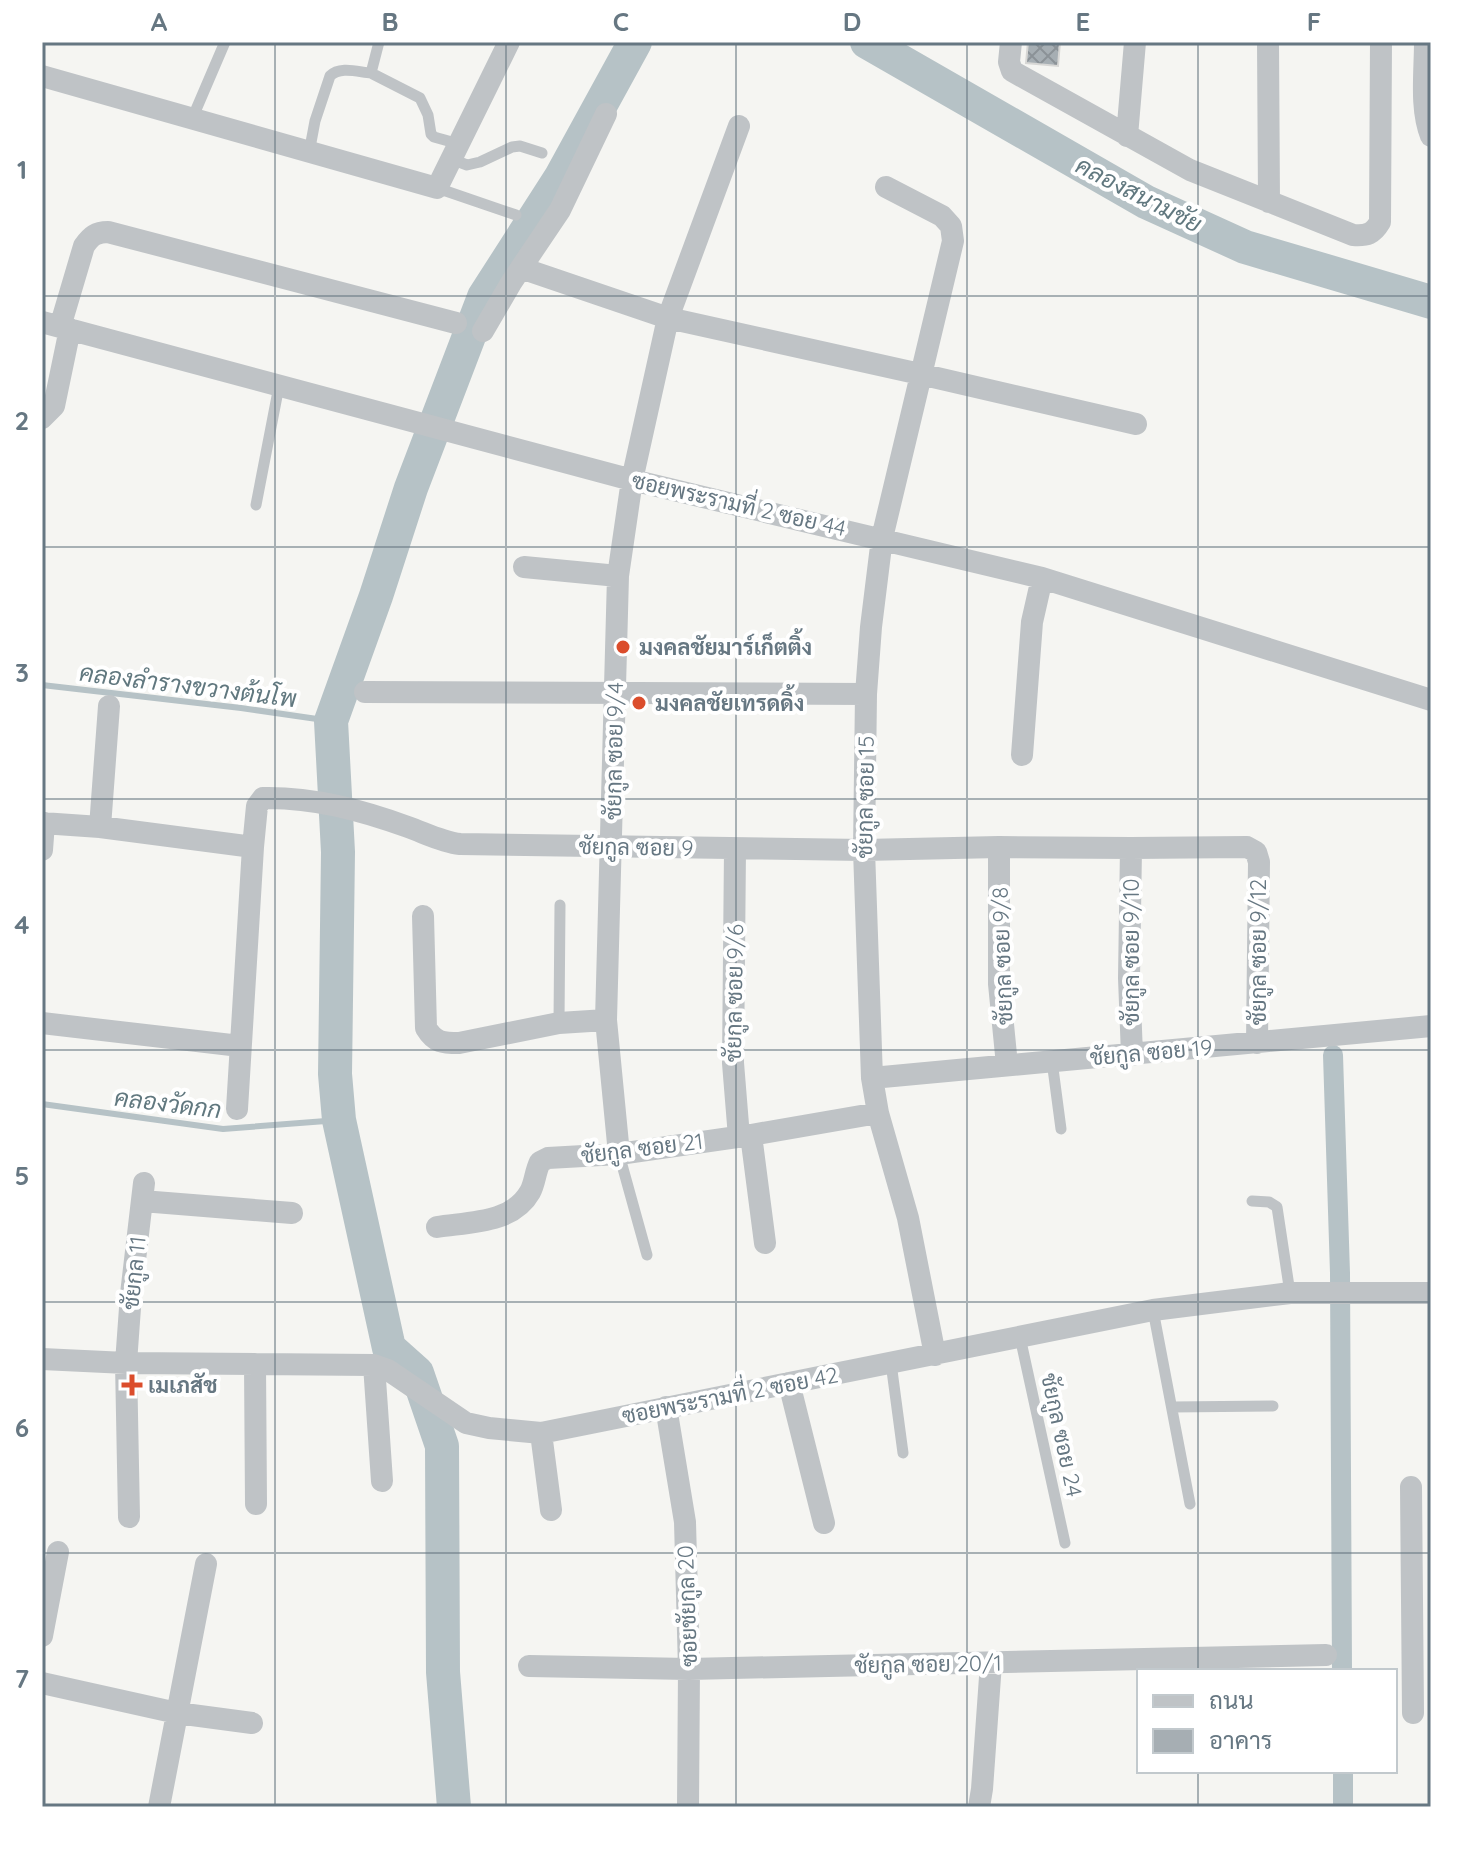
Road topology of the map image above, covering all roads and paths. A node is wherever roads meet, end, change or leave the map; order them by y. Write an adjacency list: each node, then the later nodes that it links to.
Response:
1 (225, 42): 12 (lane)
2 (379, 42): 9 (lane)
3 (509, 42): 16 (street)
4 (1011, 42): 14 (street)
5 (1135, 42): 14 (street)
6 (1268, 42): 21 (street)
7 (1381, 42): 21 (street)
8 (1425, 42): 15 (street)
9 (371, 73): 16 (lane); 17 (lane)
10 (42, 76): 12 (street)
11 (606, 114): 23 (street)
12 (192, 119): 17 (street)
13 (739, 126): 24 (street, ชัยกูล ซอย 9/4)
14 (1127, 136): 21 (street)
15 (1431, 136)
16 (455, 152): 18 (lane); 20 (street)
17 (309, 153): 20 (street)
18 (542, 153)
19 (886, 187): 28 (street, ชัยกูล ซอย 15)
20 (437, 188): 22 (lane)
21 (1269, 202)
22 (516, 215)
23 (521, 268): 24 (street); 27 (street)
24 (668, 318): 28 (street); 32 (street, ชัยกูล ซอย 9/4)
25 (456, 323): 26 (street)
26 (58, 326): 29 (street, ซอยพระรามที่ 2 ซอย 44); 30 (street)
27 (483, 331)
28 (920, 374): 31 (street); 34 (street, ชัยกูล ซอย 15)
29 (279, 386): 32 (street, ซอยพระรามที่ 2 ซอย 44); 33 (lane)
30 (42, 418)
31 (1136, 424)
32 (632, 480): 34 (street, ซอยพระรามที่ 2 ซอย 44); 36 (street, ชัยกูล ซอย 9/4)
33 (256, 505)
34 (882, 538): 37 (street, ซอยพระรามที่ 2 ซอย 44); 40 (street, ชัยกูล ซอย 15)
35 (524, 567): 36 (street)
36 (618, 576): 39 (street, ชัยกูล ซอย 9/4)
37 (1042, 578): 41 (street, ซอยพระรามที่ 2 ซอย 44); 43 (street)
38 (365, 692): 39 (street)
39 (614, 694): 40 (street); 46 (street, ชัยกูล ซอย 9/4)
40 (866, 694): 52 (street, ชัยกูล ซอย 15)
41 (1431, 700)
42 (109, 706): 45 (street)
43 (1022, 755)
44 (43, 823): 45 (street); 51 (street)
45 (100, 827): 47 (street)
46 (612, 846): 47 (street, ชัยกูล ซอย 9); 50 (street, ชัยกูล ซอย 9); 56 (street, ชัยกูล ซอย 9/4)
47 (253, 847): 61 (street, ชัยกูล ซอย 9)
48 (999, 847): 49 (street, ชัยกูล ซอย 9); 52 (street, ชัยกูล ซอย 9); 64 (street, ชัยกูล ซอย 9/8)
49 (1131, 848): 53 (street, ชัยกูล ซอย 9); 62 (street, ชัยกูล ซอย 9/10)
50 (735, 849): 52 (street, ชัยกูล ซอย 9); 69 (street, ชัยกูล ซอย 9/6)
51 (42, 850)
52 (864, 850): 65 (street, ชัยกูล ซอย 15)
53 (1259, 862): 60 (street, ชัยกูล ซอย 9/12)
54 (560, 905): 58 (lane)
55 (423, 916): 58 (street)
56 (606, 1020): 58 (street); 70 (street, ชัยกูล ซอย 9/4)
57 (42, 1023): 61 (street)
58 (559, 1023)
59 (1431, 1026): 60 (street, ชัยกูล ซอย 19)
60 (1257, 1043): 62 (street, ชัยกูล ซอย 19)
61 (240, 1046): 66 (street, ชัยกูล ซอย 9)
62 (1132, 1055): 63 (street, ชัยกูล ซอย 19)
63 (1052, 1061): 64 (street, ชัยกูล ซอย 19); 68 (lane)
64 (1007, 1065): 65 (street, ชัยกูล ซอย 19)
65 (872, 1078): 67 (street, ชัยกูล ซอย 15)
66 (237, 1109)
67 (878, 1113): 69 (street, ชัยกูล ซอย 21); 80 (street, ชัยกูล ซอย 15)
68 (1061, 1129)
69 (745, 1136): 70 (street, ชัยกูล ซอย 21); 74 (street, ชัยกูล ซอย 9/6)
70 (619, 1154): 73 (street, ชัยกูล ซอย 21); 75 (lane)
71 (1252, 1201): 76 (lane)
72 (292, 1213): 82 (street, ชัยกูล 11)
73 (437, 1227)
74 (765, 1243)
75 (647, 1255)
76 (1290, 1293): 77 (street, ซอยพระรามที่ 2 ซอย 42); 78 (street, ซอยพระรามที่ 2 ซอย 42)
77 (1431, 1293)
78 (1153, 1310): 79 (street, ซอยพระรามที่ 2 ซอย 42); 89 (lane)
79 (1020, 1337): 80 (street, ซอยพระรามที่ 2 ซอย 42); 99 (lane, ชัยกูล ซอย 24)
80 (935, 1355): 83 (street, ซอยพระรามที่ 2 ซอย 42)
81 (42, 1359): 82 (street, ซอยพระรามที่ 2 ซอย 42)
82 (126, 1363): 84 (street, ซอยพระรามที่ 2 ซอย 42); 97 (street, ชัยกูล 11)
83 (891, 1363): 86 (street, ซอยพระรามที่ 2 ซอย 42); 91 (lane)
84 (255, 1364): 85 (street, ซอยพระรามที่ 2 ซอย 42); 94 (street)
85 (374, 1365): 90 (street, ซอยพระรามที่ 2 ซอย 42); 92 (street)
86 (789, 1383): 88 (street, ซอยพระรามที่ 2 ซอย 42); 98 (street)
87 (1273, 1406): 89 (lane)
88 (666, 1407): 90 (street, ซอยพระรามที่ 2 ซอย 42); 108 (street, ซอยชัยกูล 20)
89 (1172, 1407): 95 (lane)
90 (541, 1433): 96 (street)
91 (903, 1453)
92 (382, 1481)
93 (1411, 1487): 102 (street)
94 (256, 1504)
95 (1190, 1504)
96 (551, 1510)
97 (129, 1517)
98 (824, 1523)
99 (1065, 1543)
100 (58, 1552): 103 (street)
101 (206, 1564): 110 (street)
102 (1422, 1601): 111 (street)
103 (42, 1636)
104 (1326, 1655): 106 (street, ชัยกูล ซอย 20/1)
105 (991, 1663): 106 (street, ชัยกูล ซอย 20/1); 108 (street, ชัยกูล ซอย 20/1); 115 (street)
106 (1255, 1664)
107 (529, 1666): 108 (street, ชัยกูล ซอย 20/1)
108 (689, 1669): 114 (street, ซอยชัยกูล 20)
109 (42, 1683): 110 (street)
110 (177, 1713): 112 (street); 113 (street)
111 (1413, 1713)
112 (252, 1723)
113 (159, 1807)
114 (688, 1807)
115 (979, 1807)

